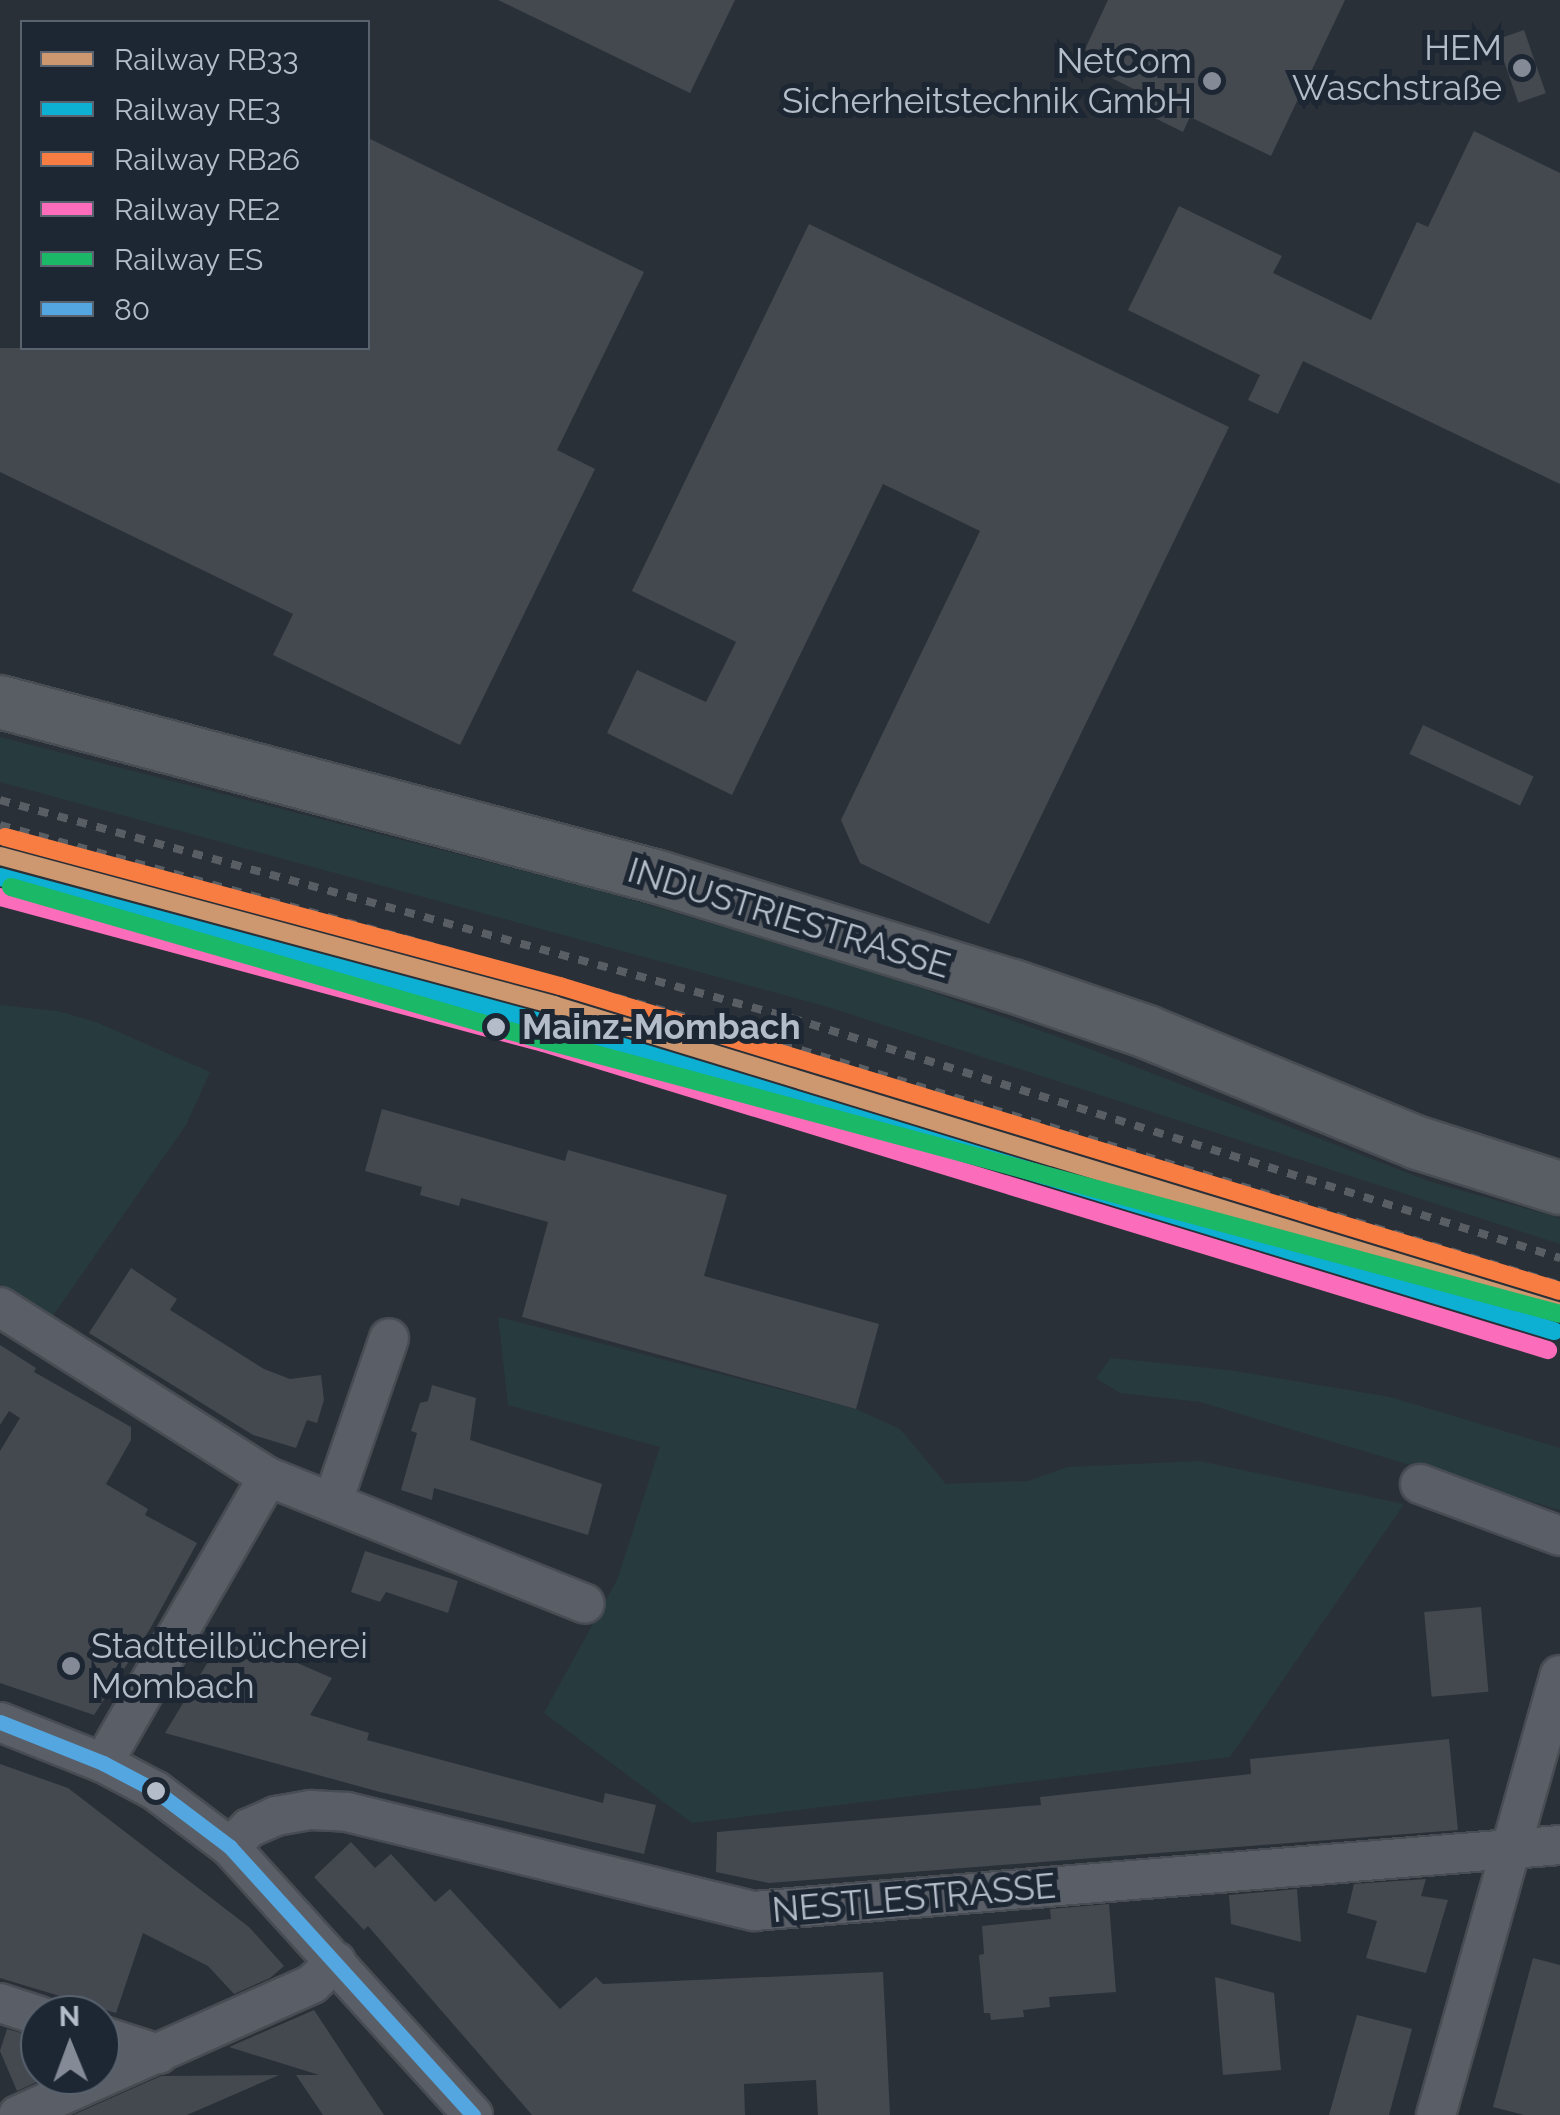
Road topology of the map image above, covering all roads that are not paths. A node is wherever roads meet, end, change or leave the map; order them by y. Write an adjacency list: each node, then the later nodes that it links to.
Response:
1 (0, 702): 2 (street, INDUSTRIESTRASSE)
2 (1560, 1188)
3 (0, 1308): 5 (street)
4 (389, 1338): 7 (street)
5 (268, 1478): 7 (street); 12 (street)
6 (1420, 1484): 8 (street)
7 (333, 1501): 9 (street)
8 (1560, 1536)
9 (585, 1604)
10 (1560, 1674): 15 (street)
11 (0, 1722): 12 (street)
12 (104, 1762): 14 (street)
13 (1560, 1845): 15 (street, NESTLESTRASSE)
14 (230, 1847): 15 (street, NESTLESTRASSE); 16 (street)
15 (1512, 1850): 21 (street)
16 (336, 1962): 18 (street); 20 (street)
17 (120, 2041): 18 (street)
18 (159, 2054): 19 (street)
19 (18, 2115)
20 (474, 2115)
21 (1436, 2115)

